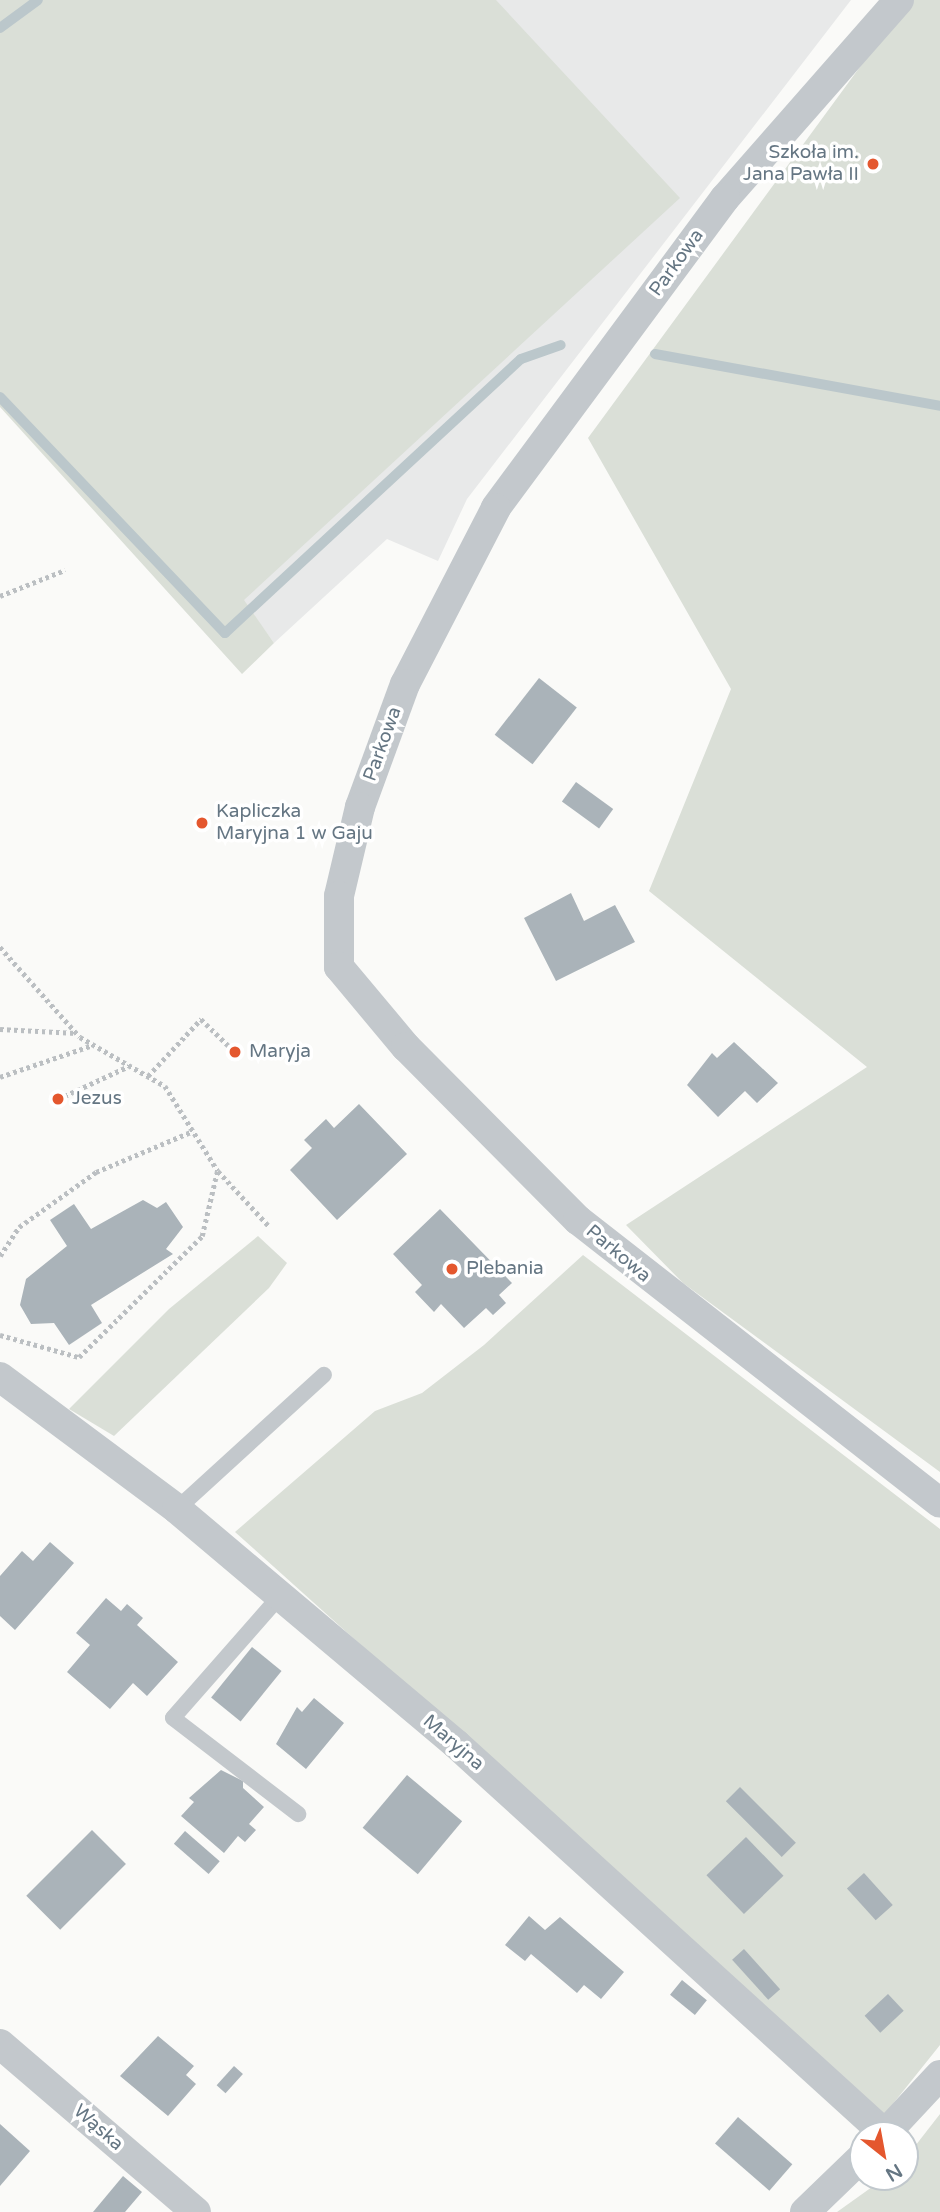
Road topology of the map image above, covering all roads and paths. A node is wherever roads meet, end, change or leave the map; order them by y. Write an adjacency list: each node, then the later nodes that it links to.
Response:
1 (898, 0): 20 (street, Parkowa)
2 (65, 570): 3 (path)
3 (0, 596)
4 (0, 947): 6 (path)
5 (0, 1029): 6 (path)
6 (77, 1034): 7 (path)
7 (93, 1045): 9 (path); 11 (path)
8 (235, 1052): 10 (path)
9 (130, 1065): 10 (path); 12 (path)
10 (148, 1076): 13 (path)
11 (0, 1077)
12 (58, 1099)
13 (193, 1131): 14 (path); 16 (path)
14 (218, 1171): 15 (path); 17 (path)
15 (269, 1226)
16 (0, 1256)
17 (0, 1335)
18 (324, 1375): 21 (lane)
19 (0, 1377): 21 (street, Maryjna)
20 (940, 1503)
21 (177, 1509): 22 (street, Maryjna)
22 (280, 1596): 23 (lane); 26 (street, Maryjna)
23 (298, 1814)
24 (0, 2044): 29 (street, Wąska)
25 (940, 2075): 27 (street)
26 (871, 2121)
27 (897, 2121)
28 (849, 2170): 30 (street)
29 (196, 2212)
30 (805, 2212)

